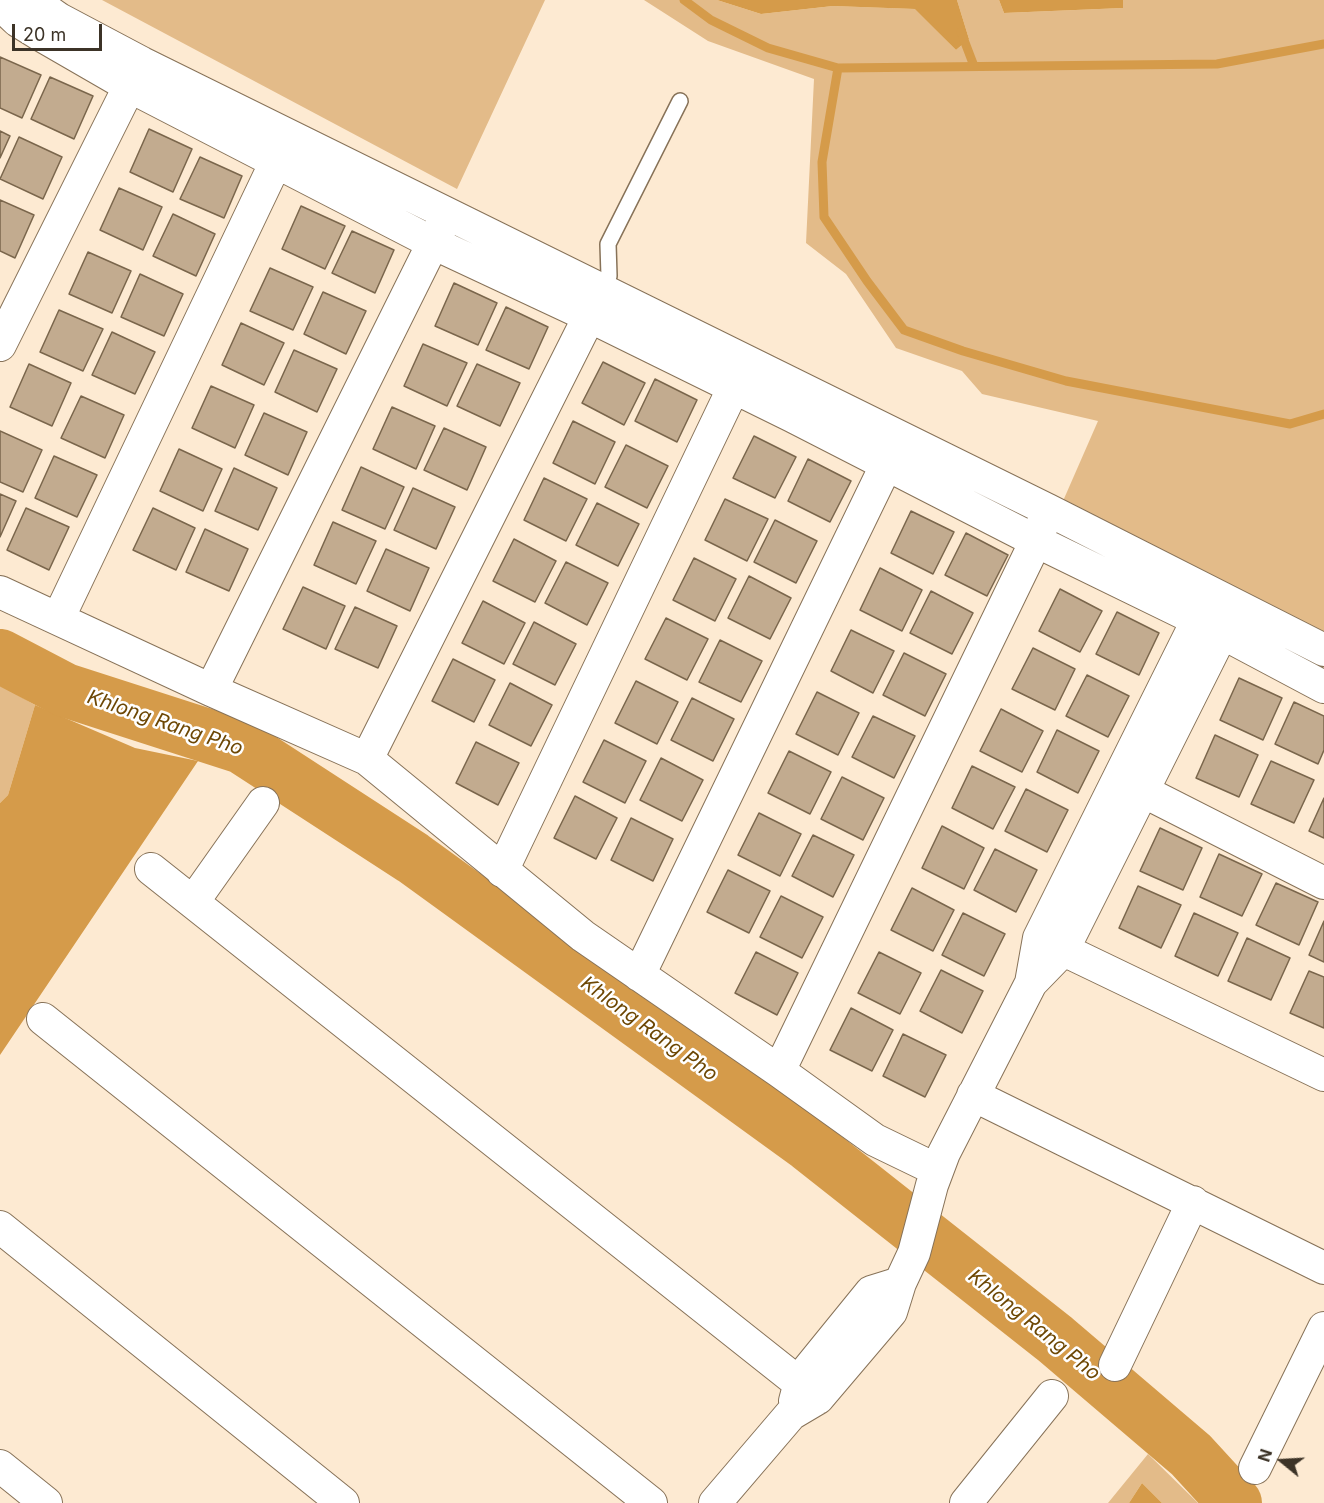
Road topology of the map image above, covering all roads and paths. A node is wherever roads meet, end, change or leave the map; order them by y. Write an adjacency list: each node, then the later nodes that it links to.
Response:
1 (32, 0): 3 (street)
2 (0, 4): 3 (street)
3 (136, 74): 5 (street); 9 (street)
4 (680, 101): 8 (lane)
5 (282, 148): 6 (street); 7 (street); 16 (street)
6 (448, 213): 7 (street); 8 (street)
7 (433, 243): 8 (street); 19 (street)
8 (596, 303): 10 (street); 20 (street)
9 (0, 345)
10 (740, 374): 11 (street); 24 (street)
11 (893, 451): 12 (street); 13 (street); 28 (street)
12 (1048, 510): 13 (street); 15 (street)
13 (1036, 541): 15 (street); 30 (street)
14 (0, 592): 16 (street)
15 (1217, 612): 17 (street); 18 (street); 21 (street)
16 (58, 619): 19 (street)
17 (1324, 650)
18 (1324, 687)
19 (211, 690): 20 (street)
20 (367, 759): 24 (street)
21 (1130, 784): 25 (street); 27 (street)
22 (263, 803): 26 (street)
23 (151, 869): 26 (street)
24 (502, 871): 28 (street)
25 (1324, 883)
26 (193, 902): 39 (street)
27 (1051, 944): 31 (street); 32 (street)
28 (639, 975): 30 (street)
29 (43, 1019): 45 (street)
30 (779, 1071): 33 (street)
31 (1324, 1075)
32 (973, 1095): 33 (street); 34 (street)
33 (935, 1178): 39 (street)
34 (1193, 1203): 36 (street); 38 (street)
35 (0, 1227): 44 (street)
36 (1324, 1268)
37 (1324, 1328): 42 (street)
38 (1116, 1365)
39 (809, 1390): 46 (street)
40 (1052, 1396): 47 (street)
41 (0, 1466): 43 (street)
42 (1255, 1468)
43 (46, 1503)
44 (343, 1503)
45 (651, 1503)
46 (715, 1503)
47 (966, 1503)

